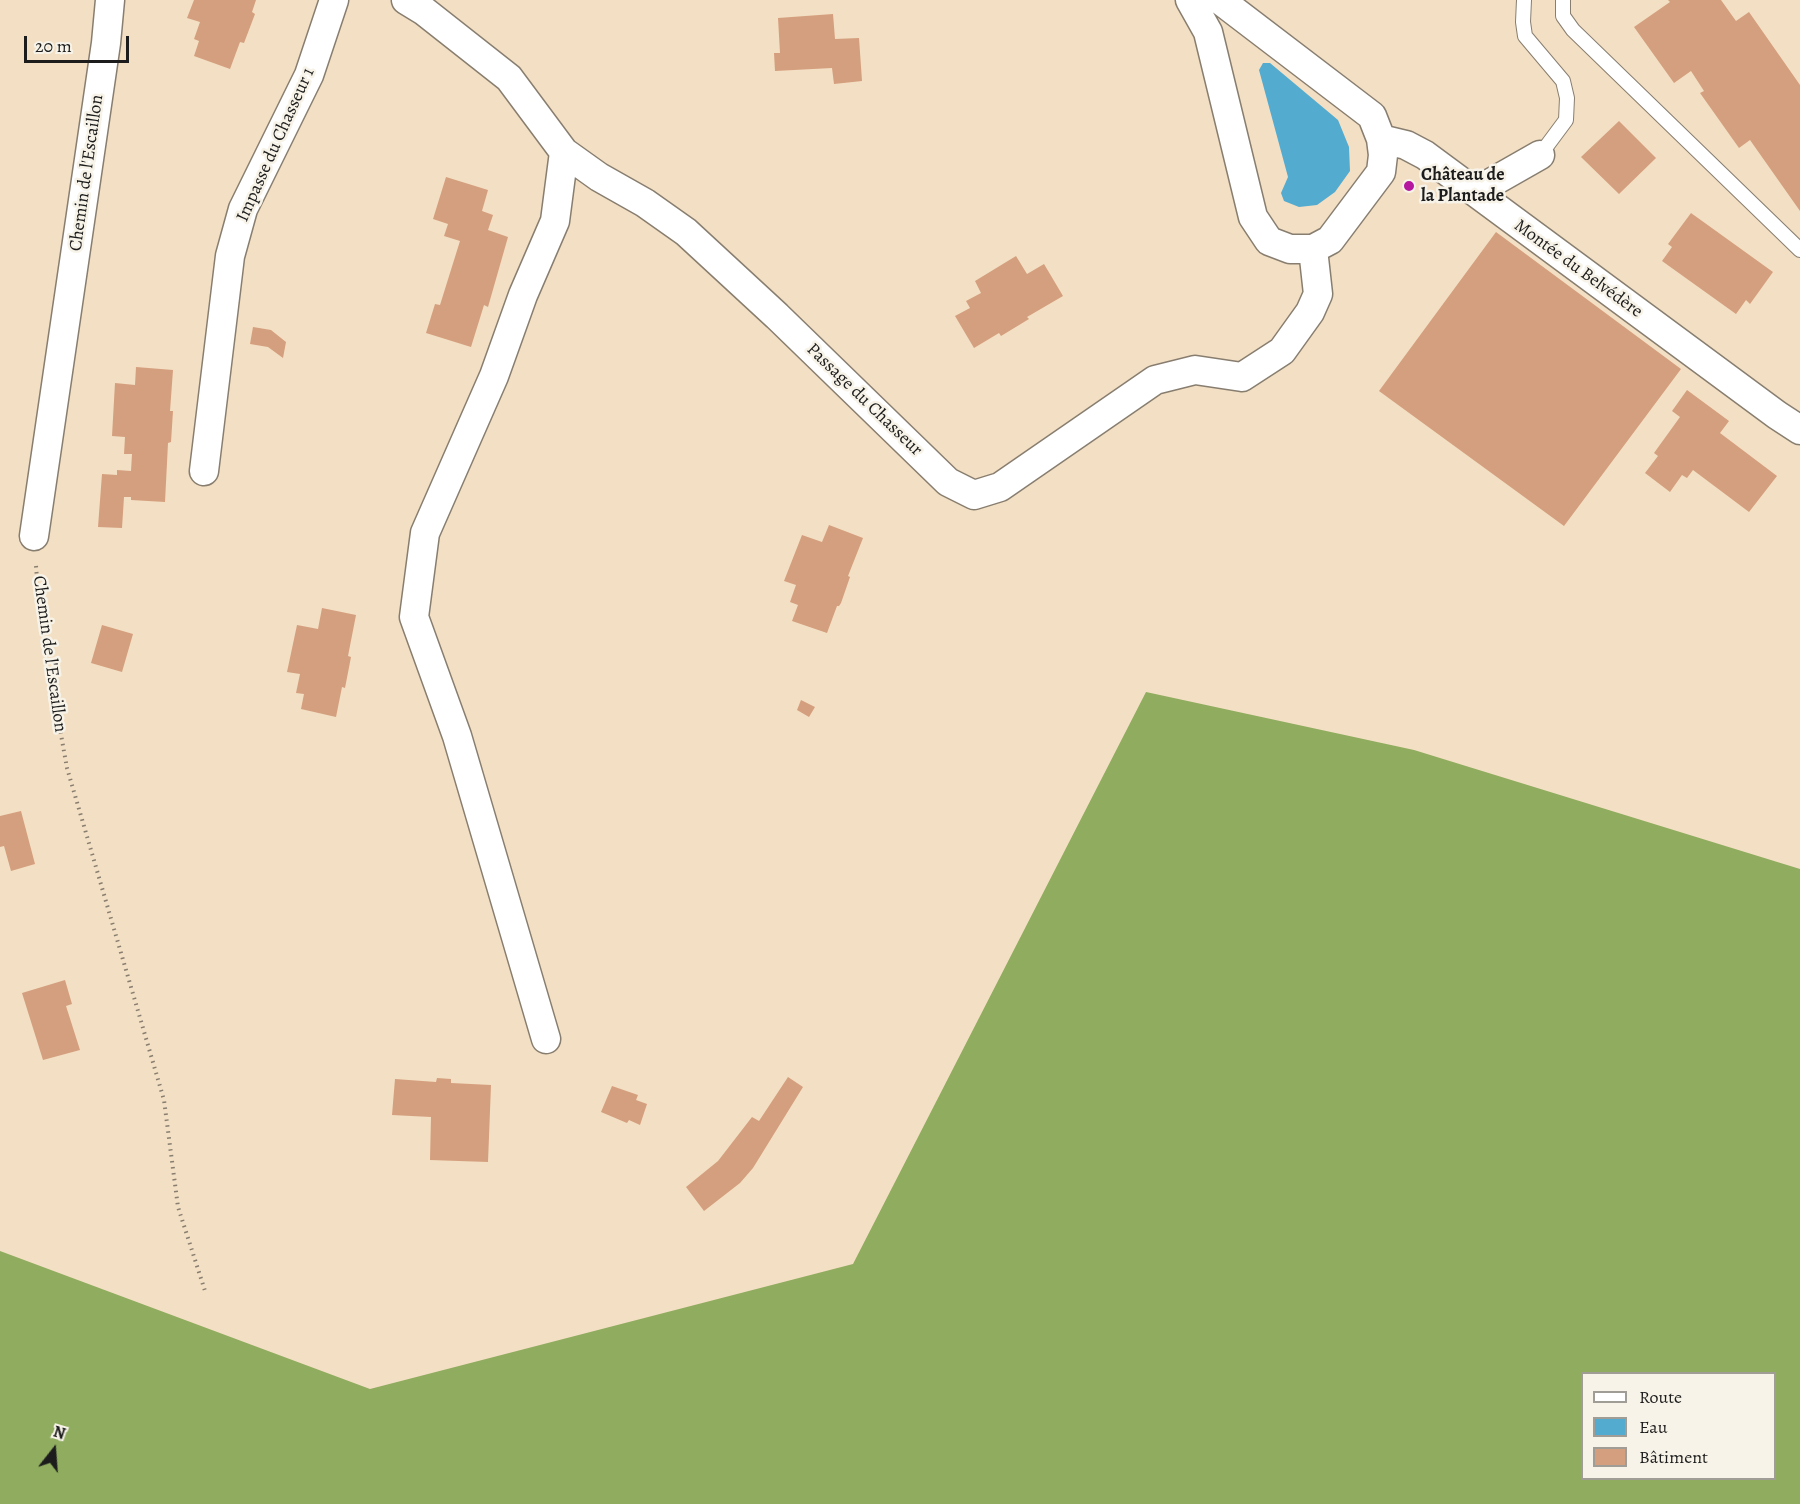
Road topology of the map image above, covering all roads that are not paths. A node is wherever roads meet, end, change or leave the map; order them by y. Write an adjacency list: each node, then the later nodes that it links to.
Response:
1 (110, 0): 16 (street, Chemin de l'Escaillon)
2 (334, 0): 15 (street, Impasse du Chasseur 1)
3 (406, 0): 9 (street, Passage du Chasseur)
4 (1190, 0): 12 (street)
5 (1220, 0): 8 (street)
6 (1524, 0): 10 (lane)
7 (1563, 0): 13 (lane)
8 (1381, 139): 11 (street, Montée du Belvédère); 12 (street)
9 (564, 152): 12 (street, Passage du Chasseur); 17 (street)
10 (1540, 155): 11 (street)
11 (1475, 192): 14 (street, Montée du Belvédère)
12 (1312, 249)
13 (1800, 250)
14 (1800, 430)
15 (204, 471)
16 (34, 537)
17 (546, 1039)

